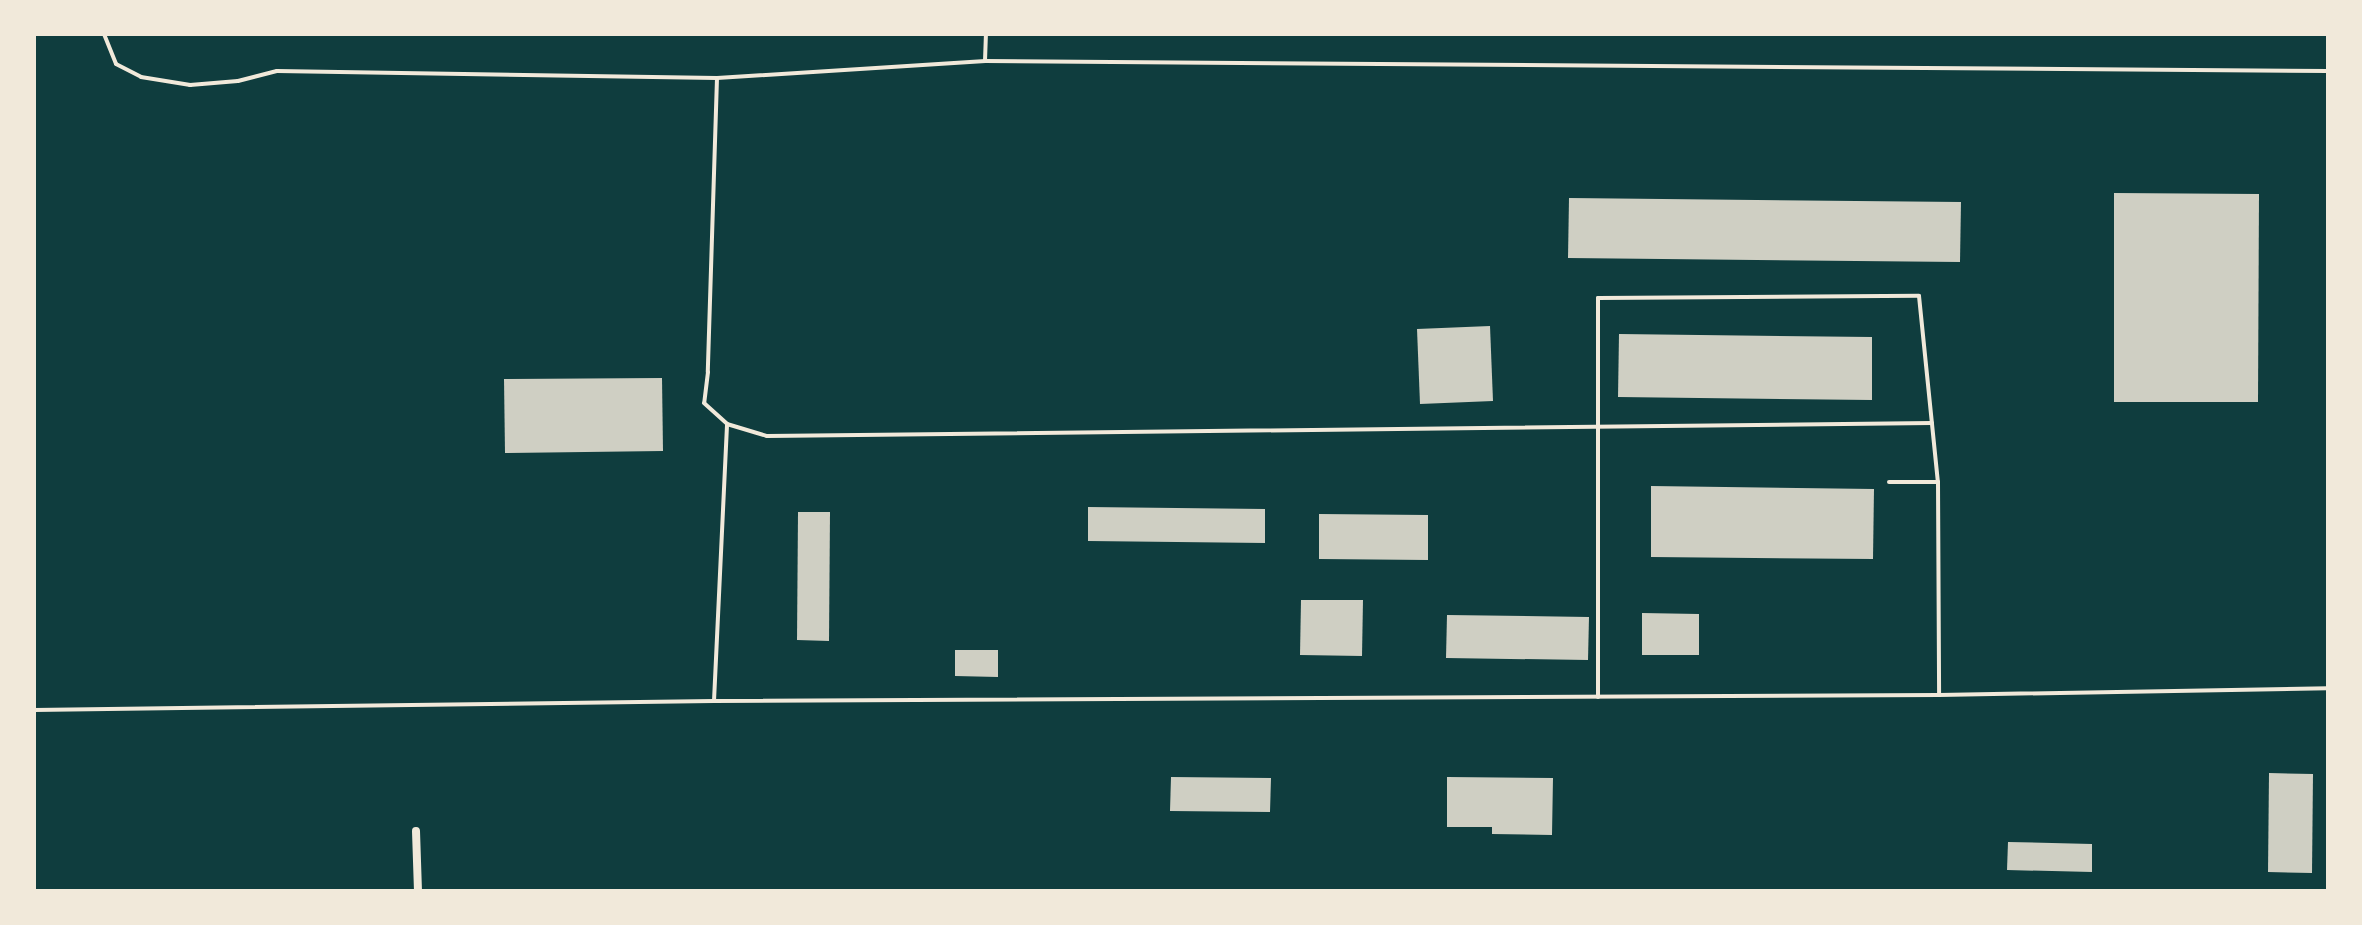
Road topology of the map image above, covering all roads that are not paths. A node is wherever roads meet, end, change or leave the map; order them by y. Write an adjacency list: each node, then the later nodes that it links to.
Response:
1 (104, 34): 5 (lane)
2 (986, 34): 3 (lane)
3 (985, 61): 4 (lane); 5 (lane)
4 (2328, 71)
5 (717, 78): 7 (lane)
6 (1932, 423): 8 (lane); 8 (lane); 10 (lane)
7 (727, 424): 8 (lane); 14 (lane)
8 (1598, 427): 13 (lane)
9 (1889, 482): 10 (lane)
10 (1938, 482): 12 (lane)
11 (2328, 688): 12 (lane)
12 (1939, 695): 13 (lane)
13 (1598, 697): 14 (lane)
14 (714, 701): 15 (lane)
15 (34, 710)
16 (416, 831): 17 (street)
17 (418, 891)

